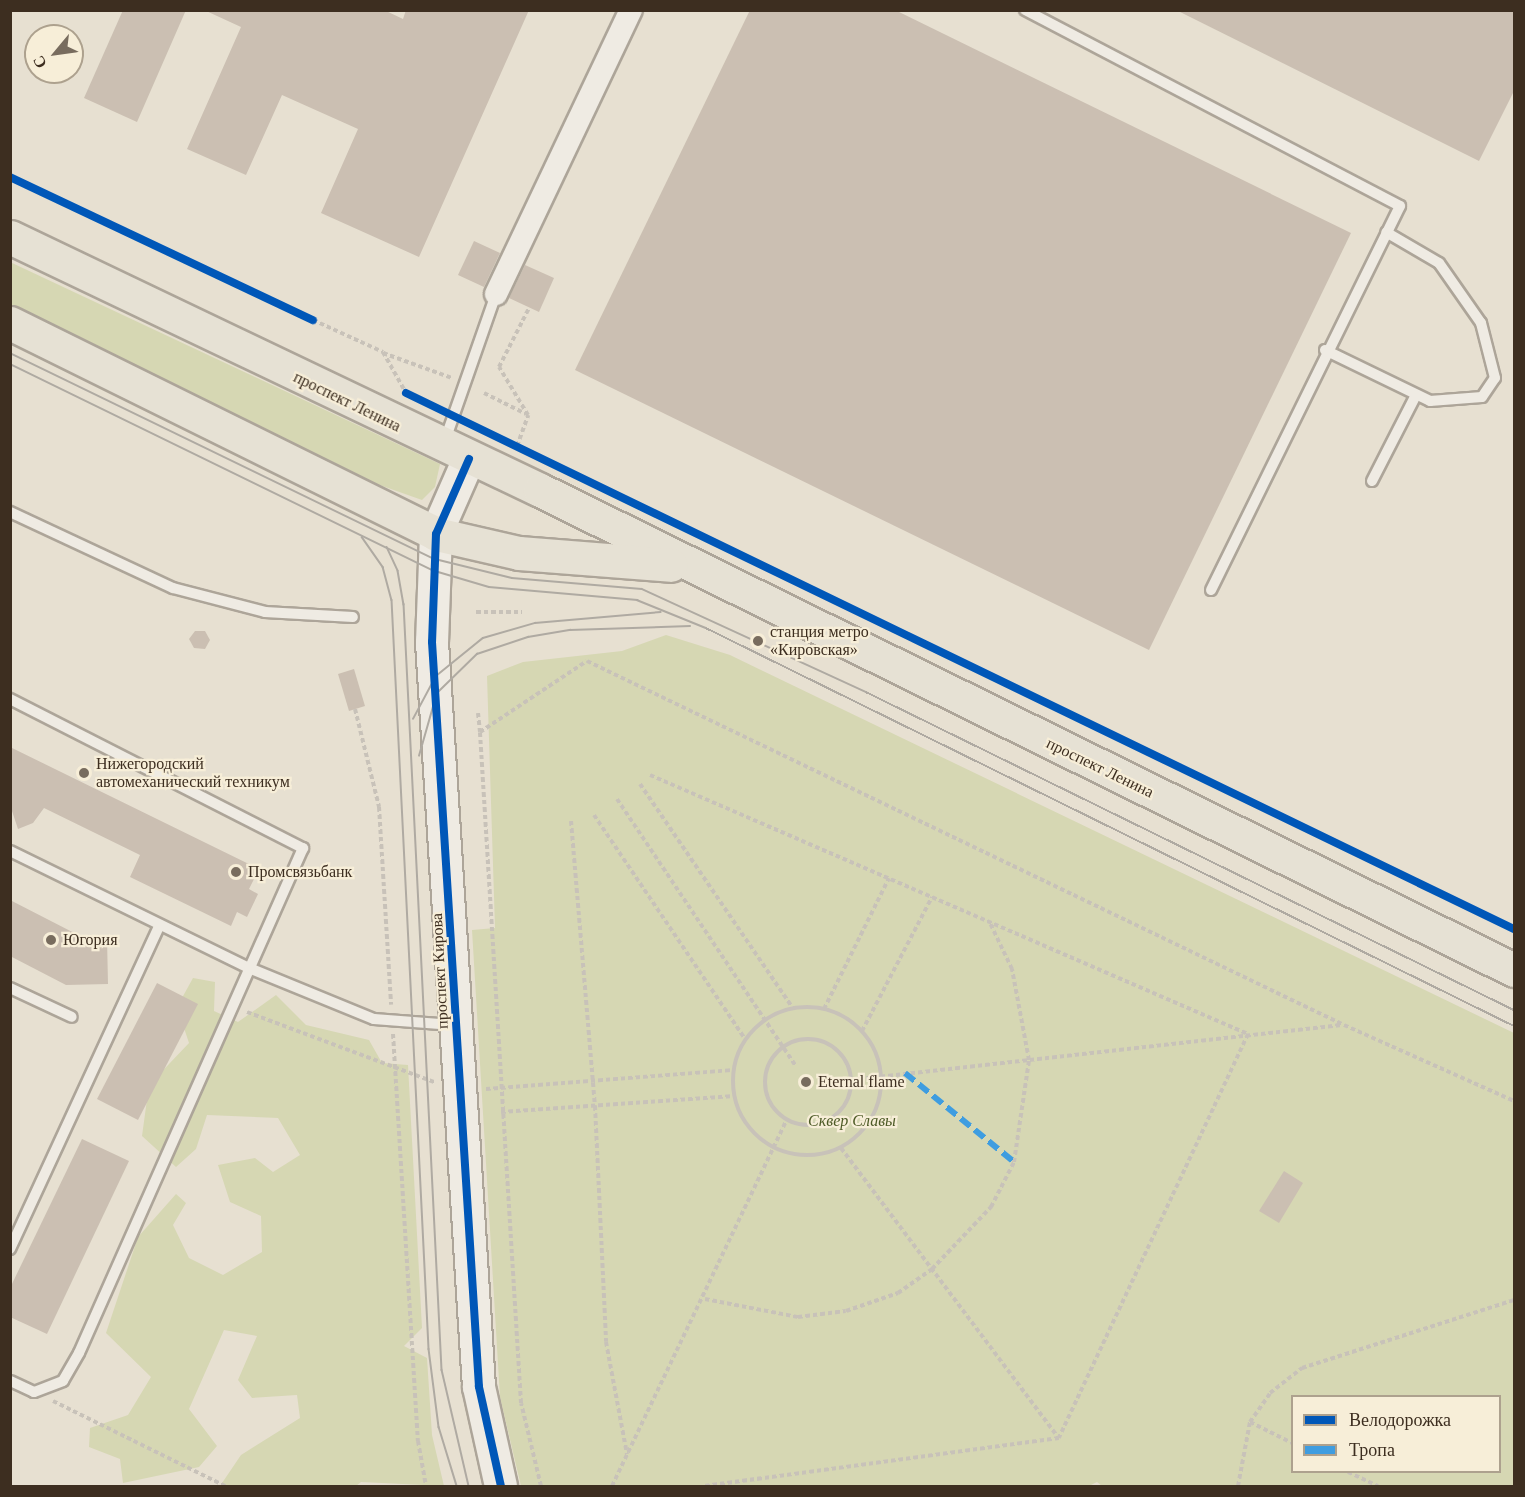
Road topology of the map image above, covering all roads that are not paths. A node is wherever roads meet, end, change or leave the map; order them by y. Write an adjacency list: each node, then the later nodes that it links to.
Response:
1 (631, 10): 5 (street)
2 (1025, 10): 3 (lane)
3 (1386, 232): 7 (lane); 8 (lane)
4 (10, 237): 9 (main road, проспект Ленина)
5 (496, 294): 9 (lane)
6 (10, 323): 12 (main road, проспект Ленина)
7 (1325, 350): 8 (lane); 14 (lane)
8 (1416, 394): 10 (lane)
9 (455, 453): 12 (street, проспект Кирова); 13 (main road, проспект Ленина)
10 (1372, 481)
11 (10, 512): 15 (lane)
12 (436, 534): 13 (main road, проспект Ленина); 23 (street, проспект Кирова)
13 (685, 566): 20 (main road, проспект Ленина)
14 (1211, 590)
15 (353, 617)
16 (10, 699): 19 (lane)
17 (10, 851): 18 (lane)
18 (160, 925): 19 (lane); 24 (lane)
19 (249, 968): 23 (lane); 25 (lane)
20 (1515, 970)
21 (10, 988): 22 (lane)
22 (72, 1017)
23 (456, 1025): 26 (street, проспект Кирова)
24 (10, 1249)
25 (10, 1381)
26 (501, 1486)

